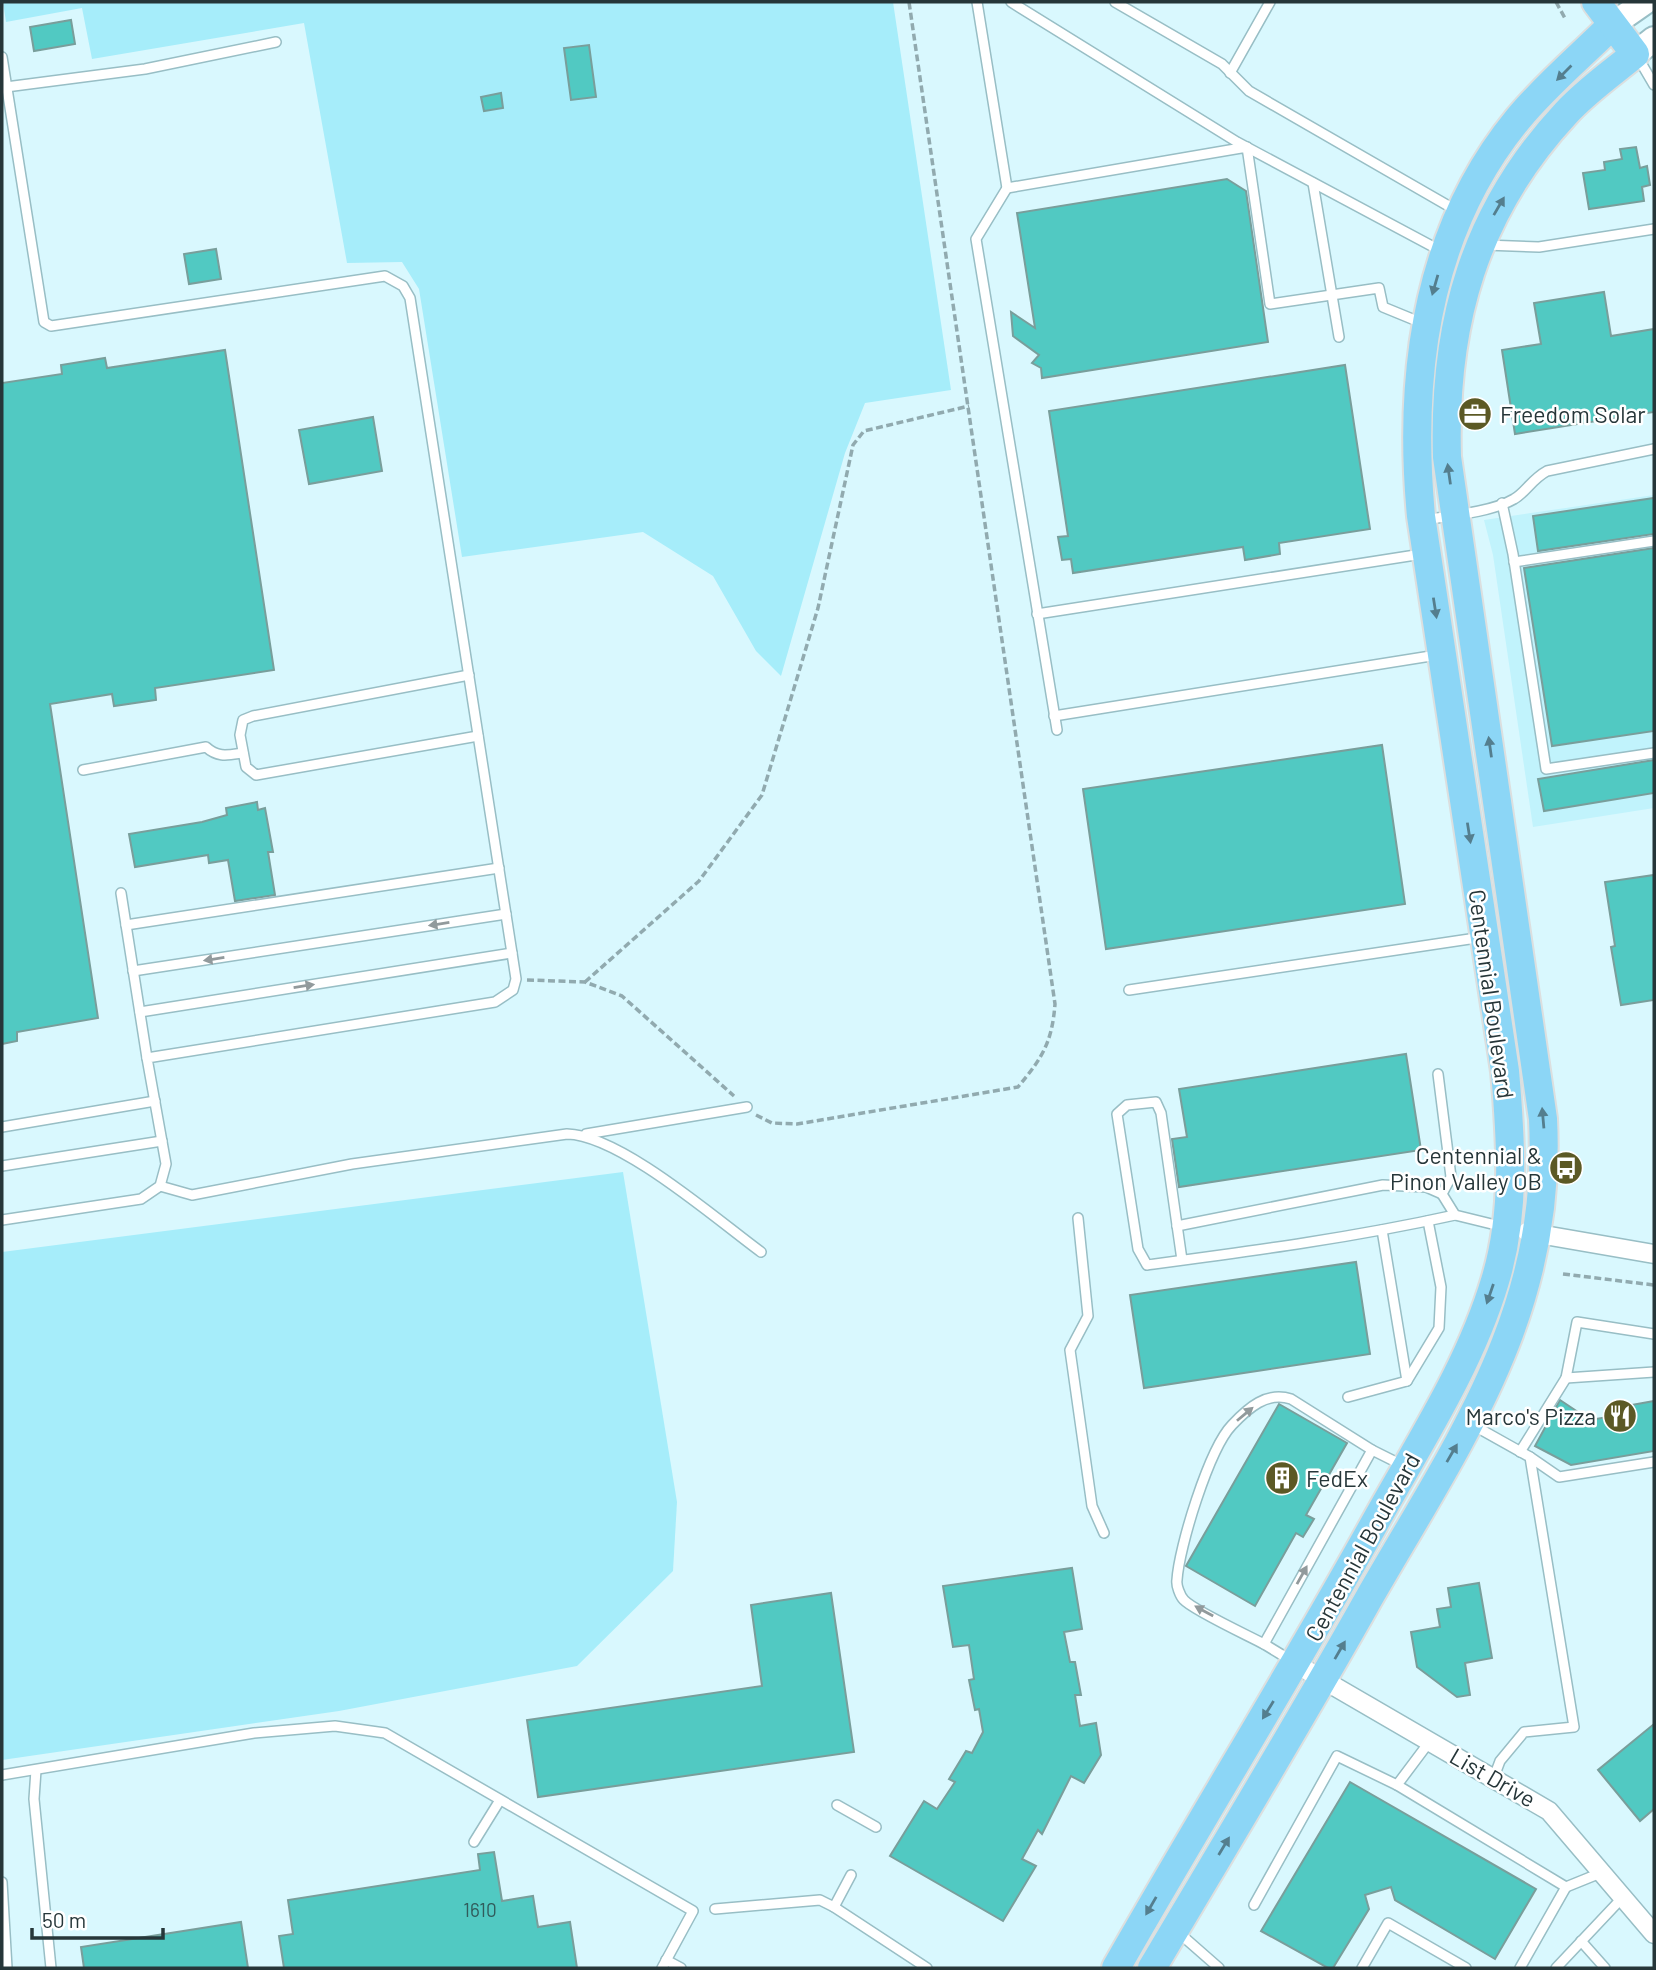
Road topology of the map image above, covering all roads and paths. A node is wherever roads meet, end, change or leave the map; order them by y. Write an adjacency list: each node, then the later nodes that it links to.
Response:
1 (909, 2): 26 (path)
2 (977, 2): 18 (lane)
3 (1011, 2): 16 (lane)
4 (1115, 2): 13 (lane)
5 (1269, 2): 13 (lane)
6 (1556, 2): 9 (path)
7 (1645, 2): 8 (main road, Centennial Boulevard)
8 (1604, 13): 11 (main road); 19 (main road, Centennial Boulevard, one-way to 19)
9 (1566, 20)
10 (276, 42): 15 (lane)
11 (1645, 46): 14 (lane); 21 (main road, Centennial Boulevard, one-way to 11)
12 (2, 57): 15 (lane)
13 (1230, 73): 19 (lane)
14 (1654, 85)
15 (6, 87): 36 (lane)
16 (1247, 148): 17 (lane); 18 (lane); 23 (lane)
17 (1313, 183): 22 (lane); 23 (lane)
18 (1007, 188): 34 (lane)
19 (1461, 213): 22 (main road, Centennial Boulevard)
20 (1654, 229): 21 (lane)
21 (1479, 245): 29 (main road, Centennial Boulevard, one-way to 21)
22 (1445, 253): 24 (main road, Centennial Boulevard, one-way to 24)
23 (1332, 295): 24 (lane); 25 (lane)
24 (1426, 324): 30 (main road, Centennial Boulevard)
25 (1339, 337)
26 (968, 407): 51 (path); 57 (path)
27 (1654, 449): 28 (lane)
28 (1502, 503): 29 (lane); 33 (lane)
29 (1455, 516): 30 (lane); 71 (main road, Centennial Boulevard, one-way to 29)
30 (1422, 520): 32 (main road, Centennial Boulevard)
31 (1654, 541): 33 (lane)
32 (1427, 553): 34 (lane); 35 (main road, Centennial Boulevard, one-way to 35)
33 (1514, 562): 40 (lane)
34 (1037, 614): 37 (lane)
35 (1442, 654): 37 (lane); 47 (main road, Centennial Boulevard, one-way to 47)
36 (469, 675): 39 (lane); 41 (lane)
37 (1054, 716): 38 (lane)
38 (1057, 730)
39 (478, 736): 41 (lane); 43 (lane)
40 (1654, 752)
41 (243, 753): 42 (lane)
42 (83, 770)
43 (499, 868): 45 (lane); 46 (lane)
44 (121, 893): 46 (lane)
45 (506, 914): 48 (lane); 49 (lane, one-way to 49)
46 (126, 925): 49 (lane)
47 (1485, 937): 52 (lane); 69 (main road, Centennial Boulevard)
48 (512, 953): 50 (lane); 53 (lane, one-way to 48)
49 (133, 971): 53 (lane)
50 (516, 979): 51 (path); 54 (lane)
51 (585, 982): 57 (path)
52 (1129, 990)
53 (140, 1012): 54 (lane)
54 (147, 1058): 56 (lane)
55 (1438, 1074): 63 (lane)
56 (155, 1101): 58 (lane); 60 (lane)
57 (747, 1107): 59 (lane)
58 (2, 1127)
59 (586, 1134): 62 (lane); 72 (lane)
60 (162, 1141): 61 (lane); 62 (lane)
61 (2, 1166)
62 (160, 1186): 66 (lane)
63 (1442, 1194): 64 (lane); 68 (lane)
64 (1455, 1215): 67 (lane); 69 (lane)
65 (1078, 1218): 88 (lane)
66 (2, 1220)
67 (1428, 1221): 70 (lane); 80 (lane)
68 (1177, 1226): 74 (lane); 74 (lane)
69 (1505, 1228): 71 (street); 87 (main road, Centennial Boulevard, one-way to 87)
70 (1382, 1230): 74 (lane); 80 (lane)
71 (1536, 1234): 73 (street); 82 (main road, Centennial Boulevard)
72 (761, 1252)
73 (1654, 1254)
74 (1182, 1260)
75 (1563, 1274): 76 (path)
76 (1654, 1285)
77 (1654, 1334): 79 (lane)
78 (1654, 1372): 79 (lane)
79 (1566, 1378): 84 (lane)
80 (1407, 1381): 81 (lane)
81 (1348, 1397)
82 (1469, 1423): 84 (lane); 91 (main road, Centennial Boulevard, one-way to 82)
83 (1372, 1450): 87 (lane); 89 (lane, one-way to 83); 89 (lane, one-way to 83)
84 (1520, 1452): 85 (lane)
85 (1530, 1457): 86 (lane); 95 (lane)
86 (1654, 1462)
87 (1406, 1468): 90 (main road, Centennial Boulevard)
88 (1104, 1533)
89 (1264, 1644): 90 (lane)
90 (1296, 1664): 91 (street, List Drive); 117 (main road, Centennial Boulevard, one-way to 117)
91 (1323, 1679): 92 (street, List Drive); 109 (main road, Centennial Boulevard, one-way to 91)
92 (1430, 1741): 95 (street, List Drive); 96 (lane)
93 (36, 1770): 94 (lane); 97 (lane); 114 (lane)
94 (2, 1775)
95 (1494, 1777): 101 (street, List Drive)
96 (1397, 1785): 104 (lane); 106 (lane)
97 (500, 1800): 100 (lane); 112 (lane)
98 (837, 1805): 99 (lane)
99 (876, 1827)
100 (474, 1842)
101 (1603, 1872): 104 (lane); 105 (street, List Drive)
102 (851, 1875): 107 (lane)
103 (2, 1882): 113 (lane)
104 (1566, 1887): 122 (lane)
105 (1623, 1897): 110 (street, List Drive); 111 (lane)
106 (1254, 1905)
107 (834, 1907): 108 (lane); 116 (lane)
108 (715, 1909)
109 (1175, 1929): 118 (main road, Centennial Boulevard); 119 (lane)
110 (1654, 1934)
111 (1581, 1941): 123 (lane); 124 (lane)
112 (664, 1964): 115 (lane)
113 (7, 1968)
114 (51, 1968)
115 (681, 1968)
116 (927, 1968)
117 (1116, 1968)
118 (1152, 1968)
119 (1219, 1968)
120 (1362, 1968): 121 (lane)
121 (1466, 1968)
122 (1520, 1968)
123 (1556, 1968)
124 (1605, 1968)

